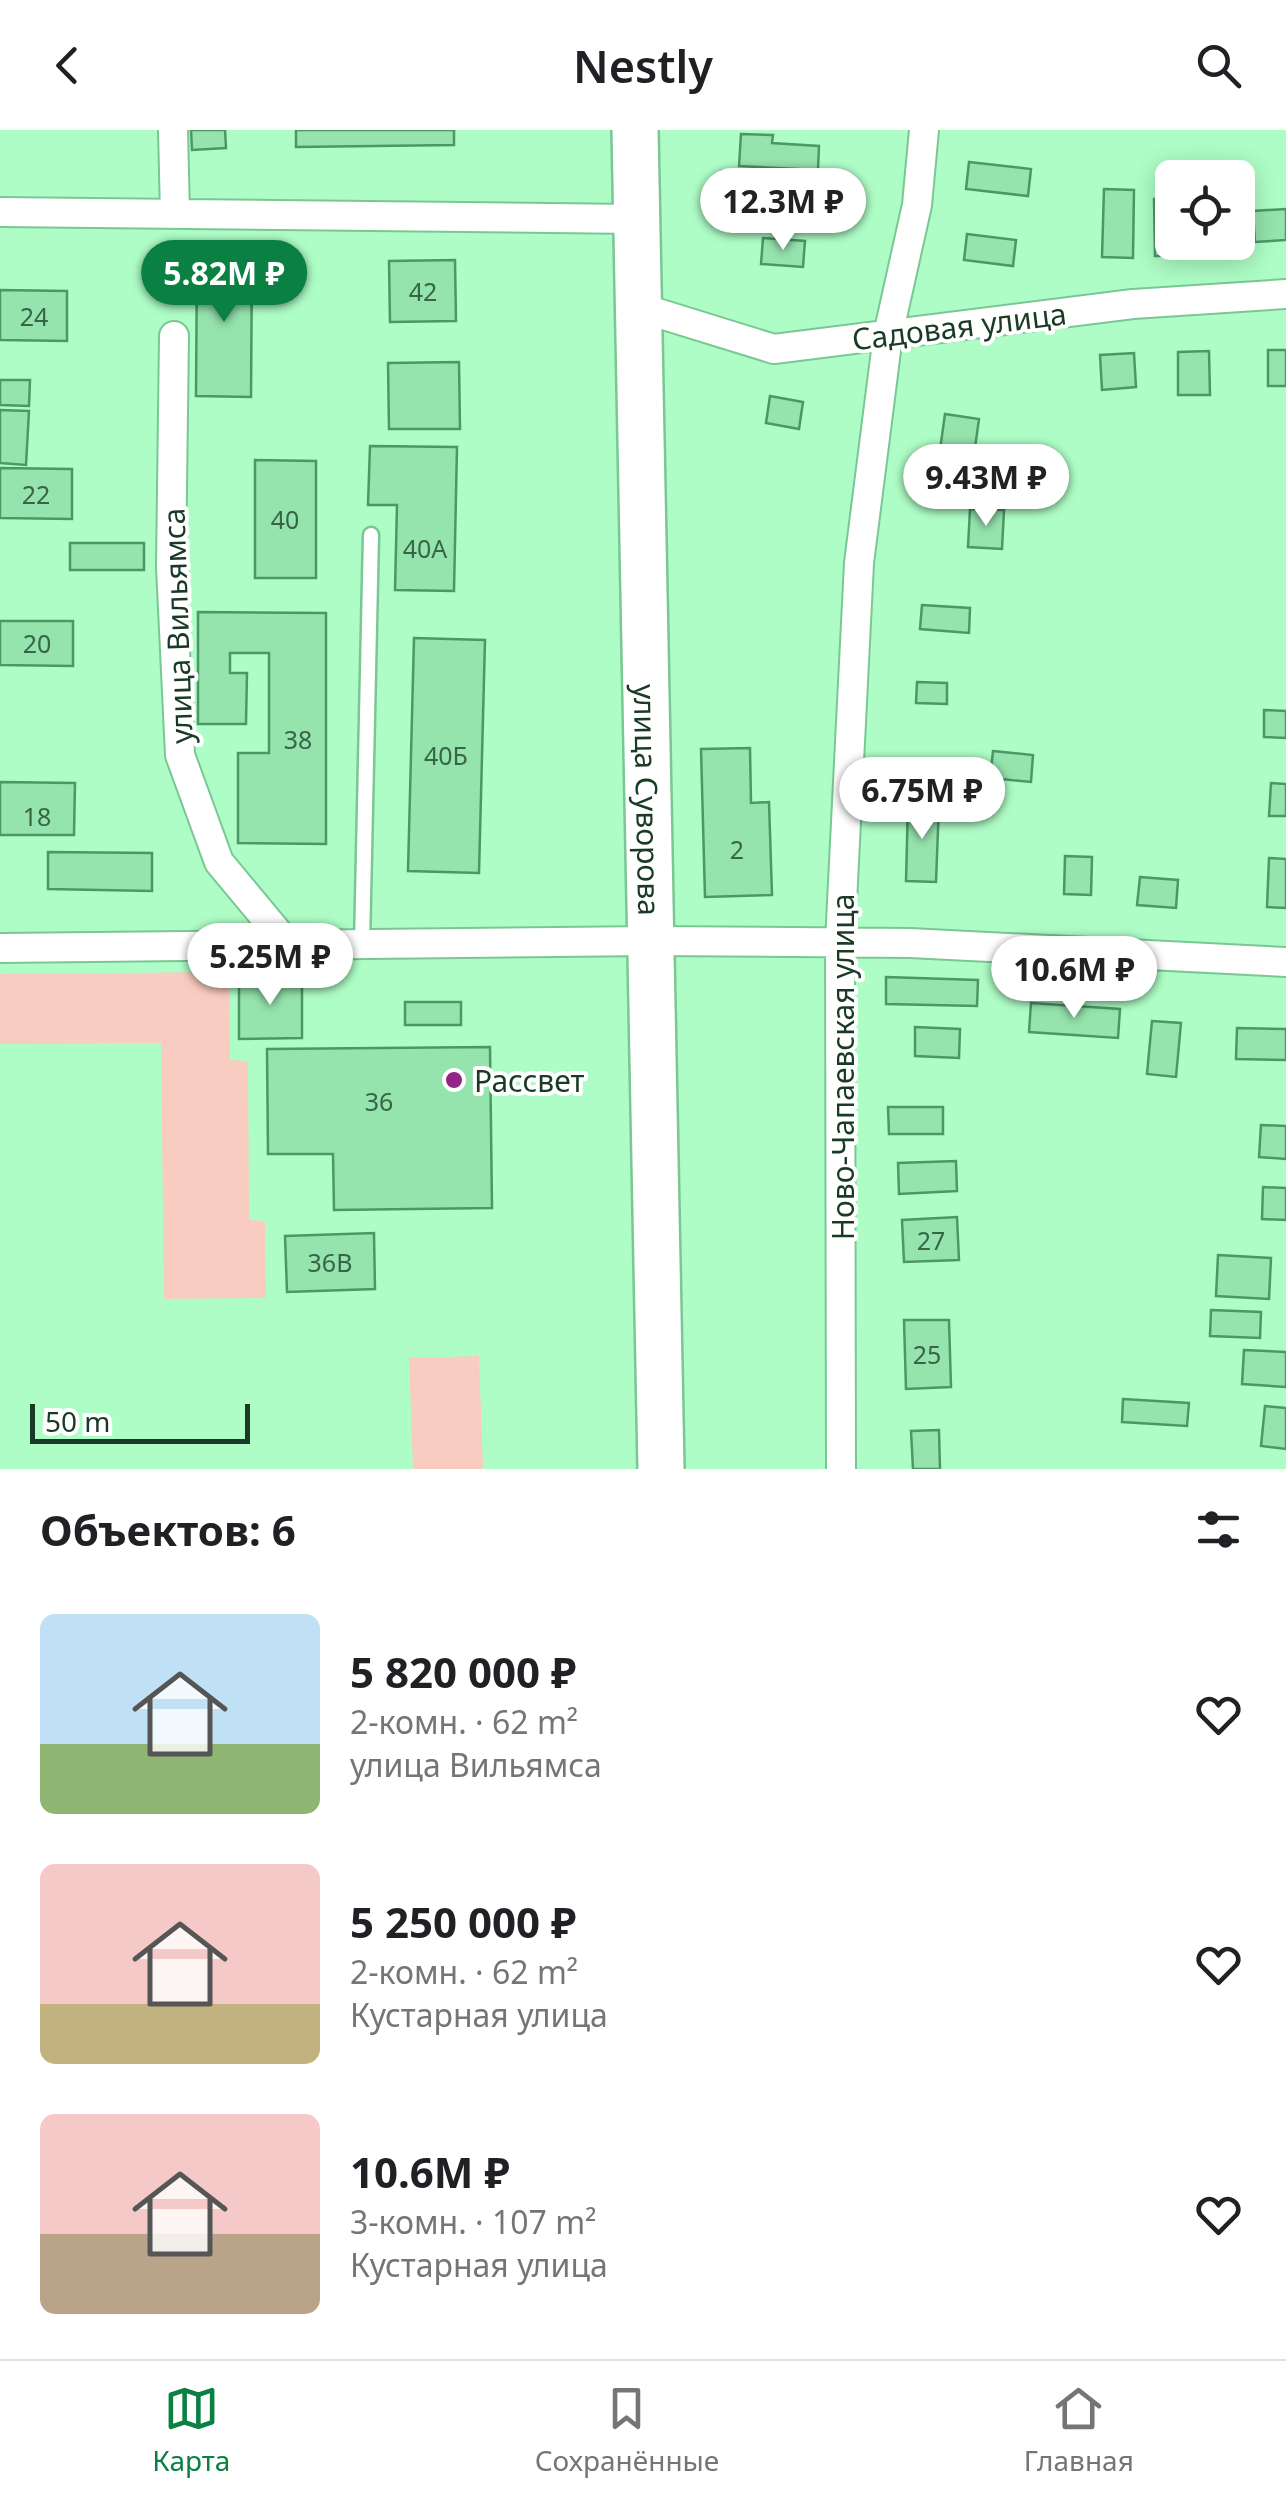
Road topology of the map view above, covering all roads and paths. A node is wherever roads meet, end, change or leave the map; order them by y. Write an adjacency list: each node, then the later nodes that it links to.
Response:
1 (173, 130): 5 (street)
2 (634, 130): 6 (main road, улица Суворова)
3 (924, 130): 9 (street, Ново-Чапаевская улица)
4 (0, 212): 5 (street)
5 (176, 214): 6 (street)
6 (636, 219): 8 (main road, улица Суворова)
7 (1286, 294): 9 (street, Садовая улица)
8 (638, 307): 9 (street, Садовая улица); 12 (main road, улица Суворова)
9 (888, 335): 13 (street, Ново-Чапаевская улица)
10 (174, 336): 15 (street, улица Вильямса)
11 (371, 535): 14 (lane)
12 (651, 940): 13 (street); 14 (street); 18 (main road, улица Суворова)
13 (840, 942): 17 (street); 19 (street, Ново-Чапаевская улица)
14 (362, 944): 15 (street)
15 (288, 945): 16 (street)
16 (0, 948)
17 (1286, 962)
18 (662, 1469)
19 (841, 1469)

